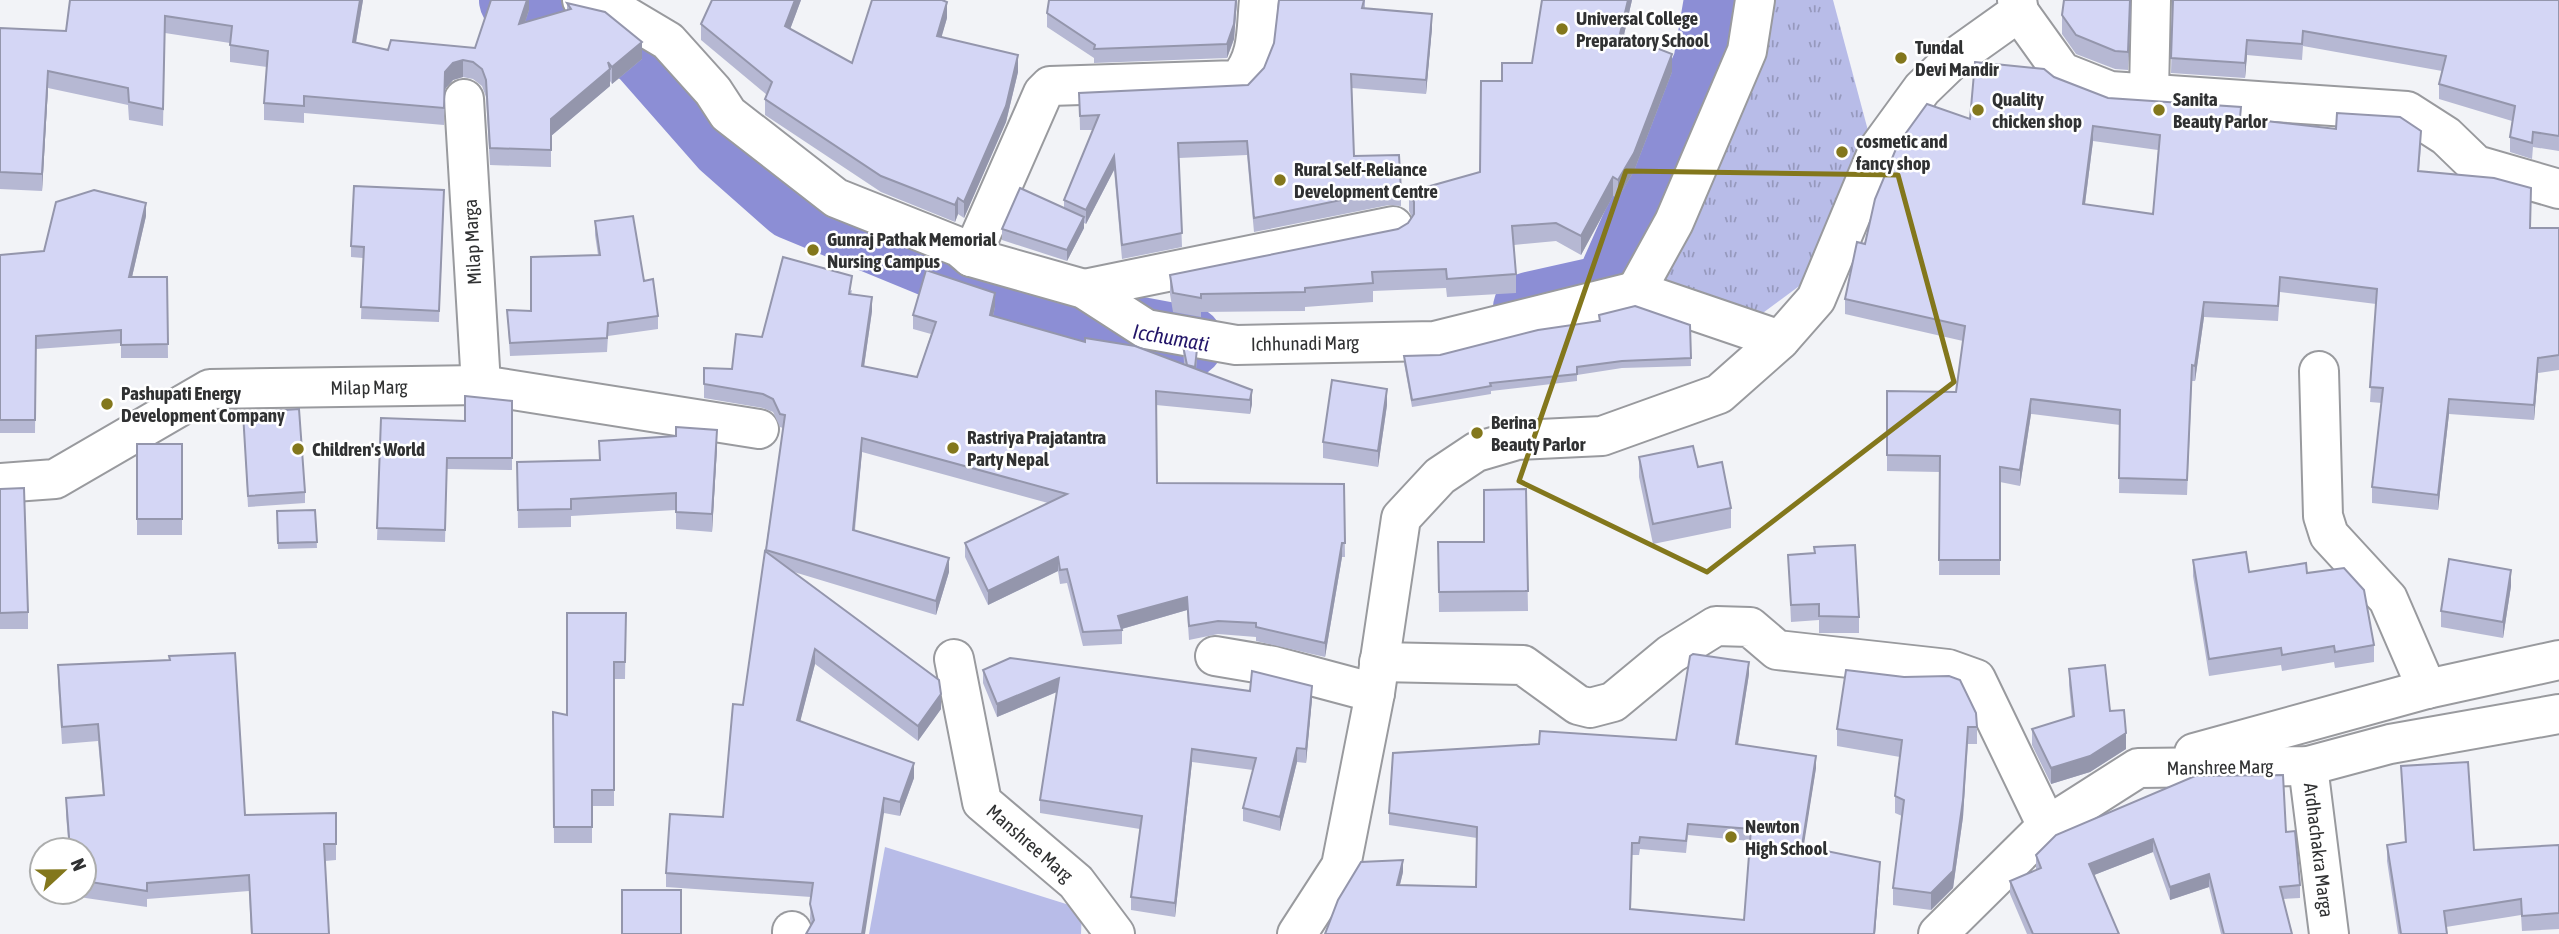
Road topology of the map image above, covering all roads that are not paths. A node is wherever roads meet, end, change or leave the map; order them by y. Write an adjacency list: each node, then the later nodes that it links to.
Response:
1 (1259, 0): 10 (street)
2 (1755, 0): 12 (street)
3 (2151, 0): 6 (street)
4 (603, 3): 10 (street, Ichhunadi Marg)
5 (2018, 6): 6 (street); 13 (street)
6 (2149, 92): 8 (street)
7 (464, 99): 15 (street, Milap Marga)
8 (2559, 189)
9 (1393, 226): 11 (street)
10 (971, 257): 11 (street, Ichhunadi Marg)
11 (1084, 289): 12 (street, Ichhunadi Marg)
12 (1636, 291): 13 (street)
13 (1780, 340): 21 (street)
14 (2319, 371): 22 (street)
15 (481, 385): 16 (street, Milap Marg); 17 (street, Milap Marg)
16 (759, 429)
17 (0, 483)
18 (1215, 656): 21 (street)
19 (954, 659): 27 (street, Manshree Marg)
20 (2559, 660): 22 (street)
21 (1377, 678): 26 (street); 28 (street)
22 (2427, 689): 25 (street)
23 (2559, 714): 24 (street, Manshree Marg)
24 (2308, 766): 25 (street, Manshree Marg); 30 (street, Ardhachakra Marga)
25 (2138, 768): 26 (street)
26 (2047, 826): 29 (street)
27 (1115, 934)
28 (1297, 934)
29 (1938, 934)
30 (2329, 934)

